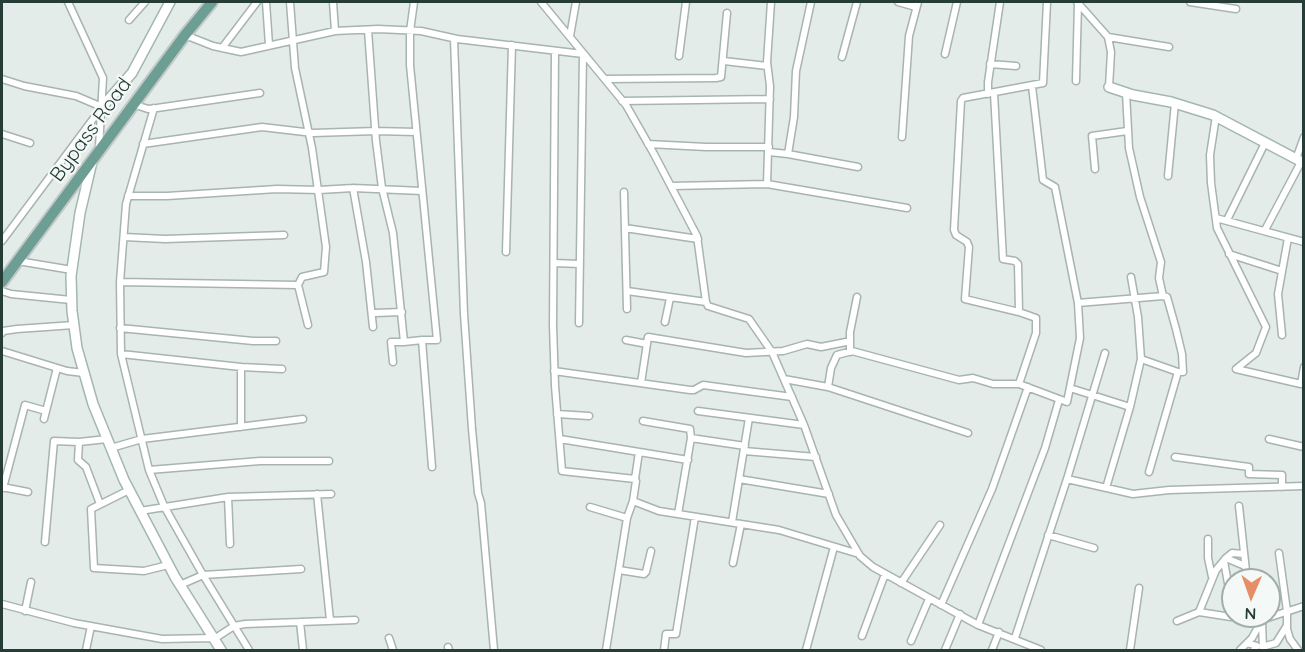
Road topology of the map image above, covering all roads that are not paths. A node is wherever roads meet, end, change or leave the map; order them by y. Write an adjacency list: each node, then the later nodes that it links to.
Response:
1 (68, 2): 60 (street)
2 (145, 2): 26 (street)
3 (170, 2): 60 (street)
4 (212, 2): 30 (main road, Bypass Road)
5 (257, 2): 38 (street)
6 (266, 2): 35 (street)
7 (290, 2): 33 (street)
8 (333, 2): 28 (street)
9 (414, 2): 29 (street)
10 (541, 2): 31 (street)
11 (576, 2): 31 (street)
12 (686, 2): 42 (street)
13 (771, 2): 46 (street)
14 (811, 2): 75 (street)
15 (857, 2): 43 (street)
16 (898, 2): 23 (street)
17 (957, 2): 41 (street)
18 (1000, 2): 45 (street)
19 (1047, 2): 51 (street)
20 (1078, 2): 32 (street); 50 (street)
21 (1190, 2): 22 (street)
22 (1202, 2): 24 (street)
23 (917, 4): 69 (street)
24 (1236, 9)
25 (727, 13): 44 (street)
26 (129, 20)
27 (368, 30): 28 (street); 29 (street); 63 (street)
28 (335, 31): 33 (street)
29 (410, 31): 34 (street); 65 (street)
30 (185, 35): 38 (street); 59 (main road, Bypass Road)
31 (570, 36): 40 (street)
32 (1108, 37): 37 (street); 52 (street)
33 (294, 39): 35 (street); 66 (street)
34 (454, 39): 36 (street); 274 (street)
35 (269, 45): 38 (street)
36 (512, 45): 39 (street); 102 (street)
37 (1169, 47)
38 (222, 48)
39 (555, 51): 40 (street); 105 (street)
40 (583, 54): 49 (street); 106 (street)
41 (945, 54)
42 (679, 56)
43 (842, 57)
44 (724, 61): 46 (street); 49 (street)
45 (990, 64): 47 (street); 55 (street)
46 (767, 66): 56 (street)
47 (1016, 66)
48 (2, 79): 60 (street)
49 (605, 80): 57 (street)
50 (1076, 81)
51 (1032, 86): 55 (street); 121 (street)
52 (1109, 87): 54 (street)
53 (260, 93): 61 (street)
54 (1126, 93): 58 (street); 64 (street)
55 (991, 94): 124 (street); 124 (street)
56 (770, 99): 57 (street); 74 (street)
57 (622, 101): 73 (street)
58 (1175, 103): 62 (street); 80 (street)
59 (133, 104): 61 (street); 76 (main road, Bypass Road)
60 (102, 107): 76 (street); 94 (street)
61 (154, 108): 72 (street)
62 (1216, 116): 71 (street); 90 (street)
63 (376, 131): 65 (street); 66 (street); 84 (street)
64 (1127, 131): 79 (street); 115 (street)
65 (416, 132): 86 (street)
66 (309, 133): 72 (street); 85 (street)
67 (2, 134): 70 (street)
68 (1304, 136): 77 (street)
69 (902, 137)
70 (30, 143)
71 (1266, 143): 77 (street); 91 (street)
72 (143, 144): 88 (street)
73 (648, 144): 74 (street); 82 (street)
74 (769, 149): 75 (street); 81 (street)
75 (788, 154): 78 (street)
76 (96, 155): 104 (main road, Bypass Road); 107 (street)
77 (1300, 161): 95 (street)
78 (858, 167)
79 (1095, 169)
80 (1168, 176)
81 (768, 184): 82 (street); 89 (street)
82 (671, 186): 99 (street)
83 (353, 188): 84 (street); 85 (street); 130 (street)
84 (382, 189): 86 (street); 123 (street)
85 (319, 190): 88 (street); 112 (street)
86 (422, 191): 134 (street)
87 (624, 192): 93 (street)
88 (128, 196): 97 (street)
89 (907, 208)
90 (1216, 218): 91 (street); 103 (street)
91 (1227, 220): 95 (street)
92 (2, 228): 94 (street)
93 (625, 228): 99 (street); 114 (street)
94 (10, 230): 100 (street)
95 (1265, 230): 98 (street)
96 (284, 235): 97 (street)
97 (124, 237): 111 (street)
98 (1288, 238): 101 (street); 108 (street)
99 (698, 239): 120 (street)
100 (2, 241)
101 (1304, 242)
102 (506, 252)
103 (1229, 254): 108 (street); 148 (street)
104 (17, 261): 107 (street); 110 (main road, Bypass Road)
105 (554, 263): 106 (street); 151 (street)
106 (580, 264): 127 (street)
107 (72, 270): 119 (street)
108 (1282, 271): 133 (street)
109 (1131, 277): 117 (street)
110 (2, 282)
111 (120, 282): 112 (street); 131 (street)
112 (298, 285): 129 (street)
113 (2, 291): 119 (street)
114 (627, 291): 118 (street); 122 (street)
115 (1163, 296): 117 (street); 152 (street)
116 (857, 297): 142 (street)
117 (1135, 297): 121 (street); 145 (street)
118 (670, 298): 120 (street); 126 (street)
119 (72, 300): 128 (street)
120 (706, 302): 141 (street)
121 (1078, 303): 159 (street)
122 (627, 309)
123 (402, 312): 125 (street); 137 (street)
124 (1019, 312): 156 (street)
125 (375, 313)
126 (665, 322)
127 (579, 323)
128 (74, 325): 132 (street); 153 (street)
129 (308, 325)
130 (373, 327)
131 (120, 328): 136 (street); 144 (street)
132 (2, 333)
133 (1282, 336)
134 (422, 340): 137 (street); 188 (street)
135 (626, 340): 139 (street)
136 (276, 341)
137 (404, 342): 146 (street)
138 (846, 342): 141 (street)
139 (647, 344): 141 (street); 155 (street)
140 (2, 351): 149 (street)
141 (772, 352): 154 (street)
142 (850, 352): 156 (street); 157 (street)
143 (1104, 353): 160 (street)
144 (121, 354): 147 (street); 176 (street)
145 (1141, 360): 152 (street); 163 (street)
146 (393, 362)
147 (241, 367): 150 (street); 173 (street)
148 (1304, 367)
149 (57, 368): 153 (street); 164 (street)
150 (282, 369)
151 (555, 370): 155 (street); 166 (street)
152 (1178, 372): 190 (street)
153 (84, 373): 180 (street)
154 (784, 379): 157 (street); 161 (street)
155 (641, 383): 161 (street)
156 (1019, 384): 158 (street)
157 (828, 387): 174 (street)
158 (1028, 387): 162 (street); 242 (street)
159 (1070, 388): 160 (street); 162 (street)
160 (1092, 395): 163 (street); 193 (street)
161 (792, 398): 172 (street)
162 (1059, 400): 254 (street)
163 (1130, 407): 197 (street)
164 (46, 411): 169 (street); 195 (street)
165 (698, 411): 168 (street)
166 (557, 414): 167 (street); 177 (street)
167 (589, 416)
168 (749, 418): 172 (street); 182 (street)
169 (44, 419)
170 (303, 419): 173 (street)
171 (643, 421): 175 (street)
172 (804, 425): 184 (street)
173 (241, 427): 176 (street)
174 (968, 433)
175 (692, 438): 182 (street); 186 (street)
176 (142, 439): 180 (street); 189 (street)
177 (560, 439): 183 (street); 191 (street)
178 (1269, 439): 181 (street)
179 (79, 442): 180 (street); 205 (street); 218 (street)
180 (109, 444): 198 (street)
181 (1304, 447)
182 (744, 448): 184 (street); 192 (street)
183 (639, 452): 186 (street); 191 (street)
184 (816, 457): 202 (street)
185 (1175, 457): 196 (street)
186 (688, 460): 210 (street)
187 (329, 461): 189 (street)
188 (432, 467)
189 (149, 470): 206 (street)
190 (1149, 472)
191 (635, 479): 204 (street)
192 (739, 479): 202 (street); 213 (street)
193 (1067, 479): 197 (street); 216 (street)
194 (1304, 486): 196 (street)
195 (2, 487): 199 (street)
196 (1282, 487): 197 (street)
197 (1106, 488)
198 (129, 490): 205 (street); 209 (street)
199 (28, 492)
200 (317, 494): 201 (street); 203 (street); 250 (street)
201 (331, 494)
202 (829, 494): 224 (street)
203 (228, 497): 206 (street); 219 (street)
204 (633, 501): 210 (street); 212 (street)
205 (100, 504): 228 (street)
206 (164, 506): 209 (street); 234 (street)
207 (1239, 506): 225 (street)
208 (590, 507): 212 (street)
209 (140, 512): 228 (street)
210 (678, 514): 211 (street)
211 (695, 517): 213 (street); 276 (street)
212 (627, 518): 232 (street)
213 (732, 522): 214 (street)
214 (741, 524): 220 (street); 227 (street)
215 (940, 525): 237 (street)
216 (1048, 535): 221 (street); 264 (street)
217 (1208, 540): 235 (street)
218 (45, 542)
219 (230, 544)
220 (834, 547): 224 (street); 277 (street)
221 (1094, 548)
222 (651, 551): 232 (street)
223 (1279, 552): 246 (street)
224 (859, 554): 233 (street)
225 (1244, 554): 226 (street); 229 (street)
226 (1225, 560): 229 (street); 230 (street); 235 (street)
227 (733, 563)
228 (168, 565): 238 (street)
229 (1245, 566)
230 (1227, 568)
231 (301, 569): 234 (street)
232 (619, 570): 275 (street)
233 (885, 574): 237 (street); 261 (street)
234 (203, 576): 238 (street); 255 (street)
235 (1212, 578): 245 (street)
236 (31, 582): 244 (street)
237 (901, 583): 240 (street)
238 (180, 585): 262 (street)
239 (1139, 588): 281 (street)
240 (929, 599): 242 (street); 265 (street)
241 (2, 604): 244 (street)
242 (940, 605): 247 (street)
243 (1304, 606): 246 (street)
244 (25, 611): 257 (street)
245 (1198, 612): 249 (street); 252 (street)
246 (1287, 612): 248 (street); 256 (street)
247 (960, 614): 254 (street); 278 (street)
248 (1281, 614)
249 (1221, 615)
250 (330, 620): 251 (street); 253 (street)
251 (355, 620)
252 (1177, 621)
253 (300, 622): 255 (street); 272 (street)
254 (978, 625): 260 (street)
255 (234, 626): 262 (street); 271 (street)
256 (1287, 626): 268 (street); 284 (street)
257 (91, 627): 262 (street); 269 (street)
258 (1257, 628): 266 (street)
259 (1262, 628): 268 (street)
260 (999, 632): 264 (street); 279 (street)
261 (862, 636)
262 (213, 638): 270 (street)
263 (388, 638): 273 (street)
264 (1015, 638): 267 (street)
265 (911, 641)
266 (1247, 643): 282 (street); 283 (street)
267 (1034, 649): 280 (street)
268 (1262, 649)
269 (86, 651)
270 (220, 651)
271 (249, 651)
272 (303, 651)
273 (393, 651)
274 (494, 651)
275 (606, 651)
276 (664, 651)
277 (806, 651)
278 (945, 651)
279 (992, 651)
280 (1041, 651)
281 (1130, 651)
282 (1240, 651)
283 (1254, 651)
284 (1298, 651)

